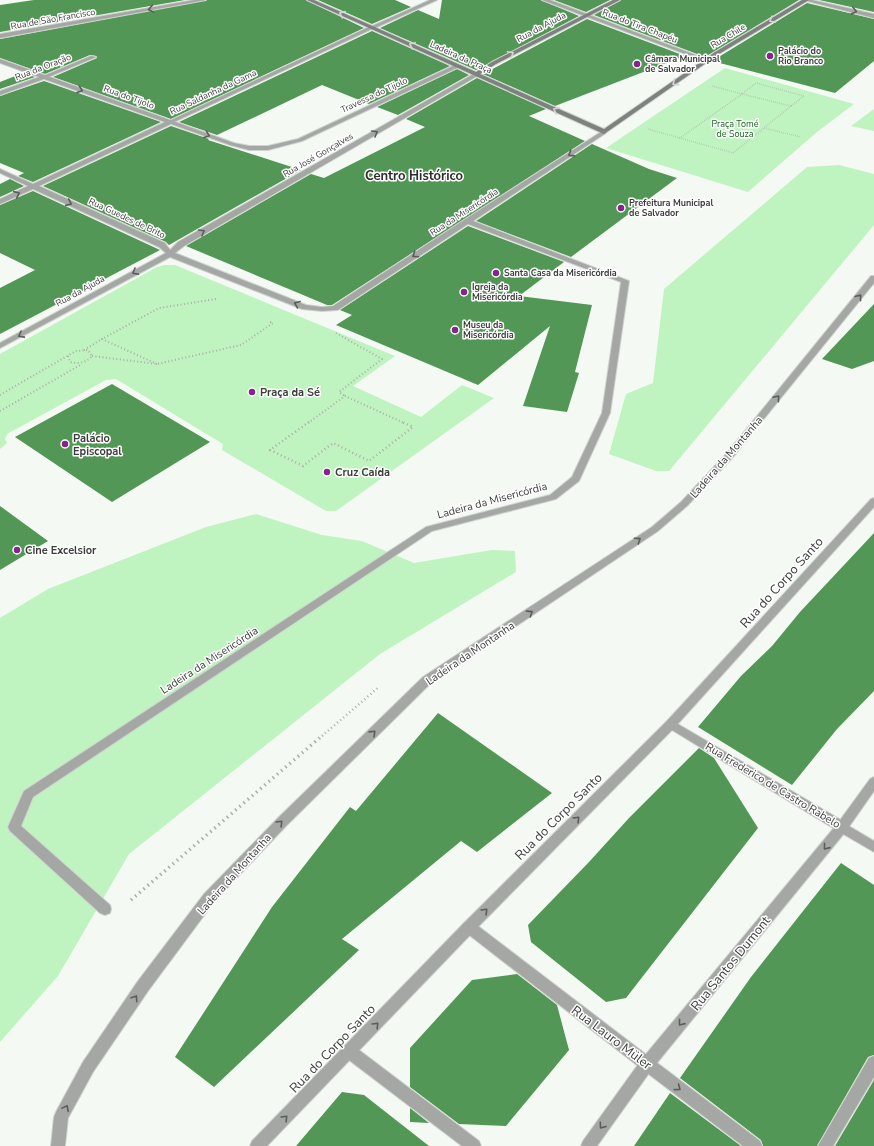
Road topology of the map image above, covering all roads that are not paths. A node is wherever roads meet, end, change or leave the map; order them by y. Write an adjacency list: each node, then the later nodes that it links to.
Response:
1 (203, 0): 10 (street, Rua de São Francisco, one-way to 10)
2 (310, 0): 9 (main road, Ladeira da Praça, one-way to 2)
3 (434, 0): 9 (street, Rua Saldanha da Gama)
4 (545, 0): 7 (street, Rua do Tira Chapéu)
5 (617, 0): 7 (main road, Rua da Ajuda)
6 (806, 0): 8 (street, one-way to 8); 12 (main road, Rua Chile, one-way to 12)
7 (586, 15): 12 (street, Rua do Tira Chapéu); 15 (main road, Rua da Ajuda, one-way to 7)
8 (874, 16)
9 (373, 27): 14 (main road, Ladeira da Praça, one-way to 9); 18 (street, Rua Saldanha da Gama)
10 (0, 36)
11 (93, 57): 16 (street, Rua da Oração)
12 (706, 60): 19 (main road, Rua Chile, one-way to 19)
13 (0, 61): 16 (street, Rua do Tijolo)
14 (457, 66): 15 (main road, Ladeira da Praça); 20 (street, Travessa do Tijolo)
15 (477, 74): 19 (main road, Ladeira da Praça, one-way to 15); 25 (street, Rua José Gonçalves, one-way to 15)
16 (44, 76): 17 (street, Rua da Oração); 18 (street, Rua do Tijolo, one-way to 18)
17 (0, 94)
18 (170, 122): 20 (street, Rua do Tijolo, one-way to 20); 22 (street, Rua Saldanha da Gama)
19 (604, 132): 24 (street, Rua da Misericórdia, one-way to 24)
20 (300, 140)
21 (0, 171): 22 (street, Rua Guedes de Brito)
22 (34, 187): 23 (street, Rua Saldanha da Gama, one-way to 22); 25 (street, Rua Guedes de Brito, one-way to 25)
23 (0, 202)
24 (466, 221): 27 (street, Rua da Misericórdia, one-way to 27); 34 (street, Ladeira da Misericórdia)
25 (170, 254): 27 (street, Rua Guedes de Brito, one-way to 25); 28 (street, Rua da Ajuda, one-way to 28)
26 (874, 278): 39 (street, Ladeira da Montanha, one-way to 26)
27 (335, 308)
28 (0, 346)
29 (874, 501): 30 (street, Rua do Corpo Santo)
30 (671, 724): 32 (street, Rua Frederico de Castro Rabelo); 35 (street, Rua do Corpo Santo, one-way to 30)
31 (874, 782): 32 (street, Rua Santos Dumont)
32 (842, 827): 33 (street, Rua Frederico de Castro Rabelo); 38 (street, Rua Santos Dumont, one-way to 38)
33 (874, 846)
34 (105, 909)
35 (469, 928): 36 (street, Rua do Corpo Santo, one-way to 35); 38 (street, Rua Lauro Müler)
36 (350, 1052): 40 (street, Rua do Corpo Santo, one-way to 36); 41 (street)
37 (874, 1063): 44 (street)
38 (647, 1064): 42 (street, Rua Santos Dumont, one-way to 42); 43 (street, Rua Lauro Müler, one-way to 43)
39 (58, 1146)
40 (257, 1146)
41 (474, 1146)
42 (588, 1146)
43 (755, 1146)
44 (825, 1146)

